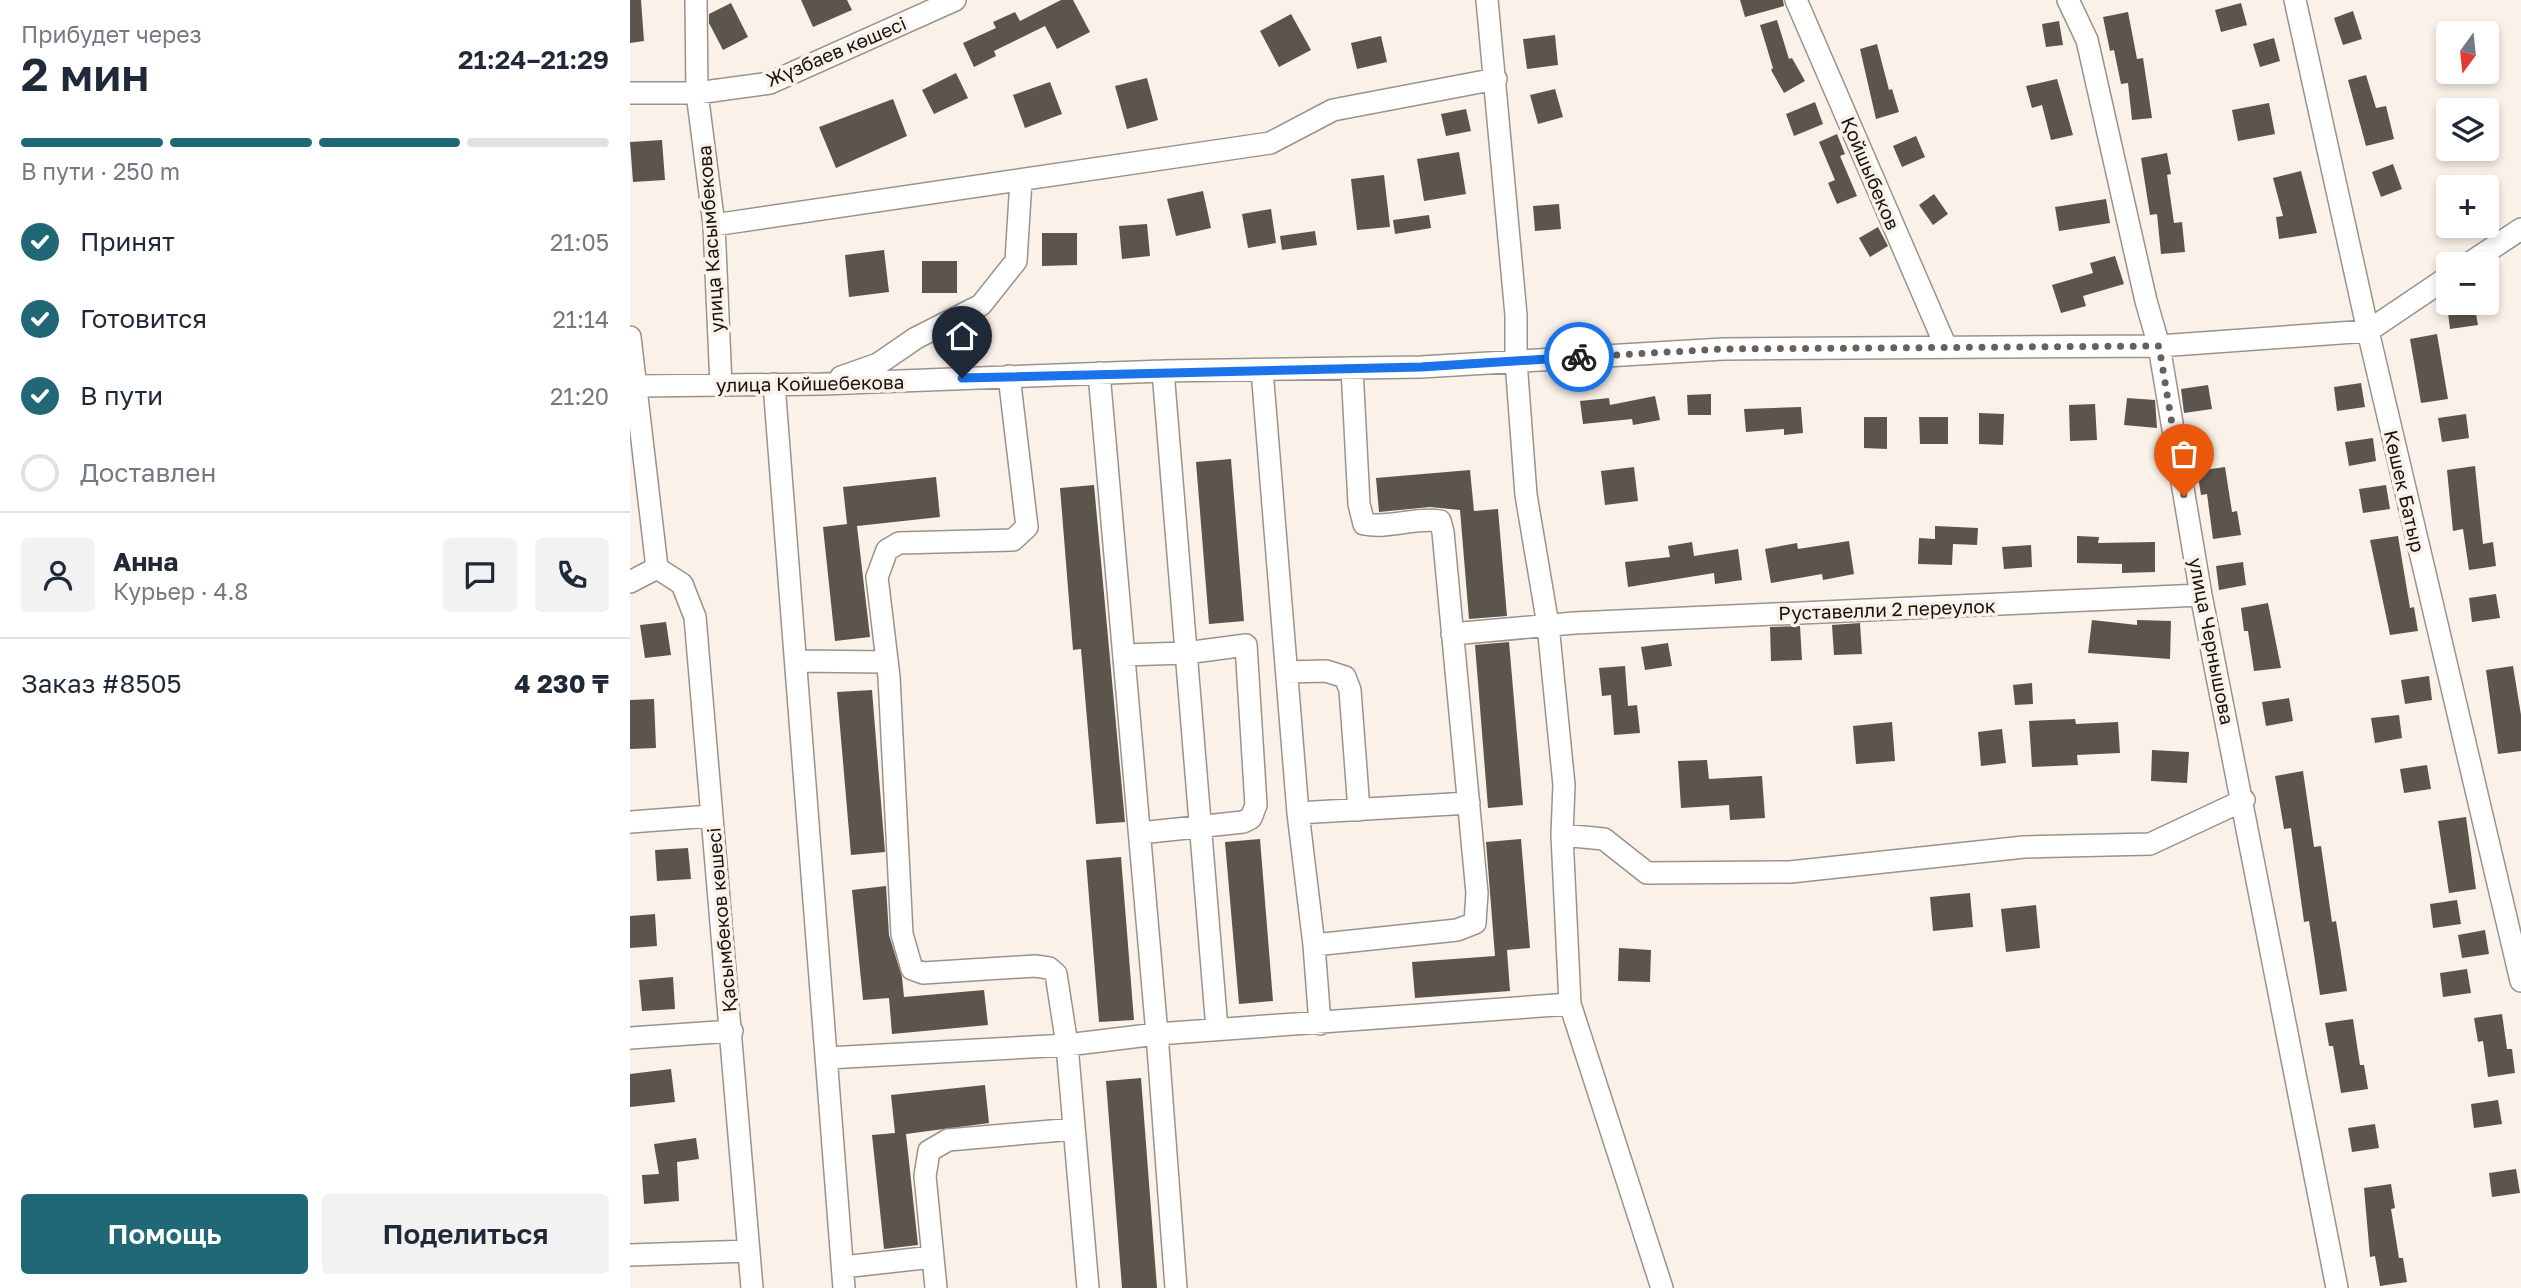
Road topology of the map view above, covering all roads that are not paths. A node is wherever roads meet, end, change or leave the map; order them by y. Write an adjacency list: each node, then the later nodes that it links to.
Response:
1 (696, 0): 9 (street, улица Касымбекова)
2 (955, 0): 9 (street, Жүзбаев көшесі)
3 (1487, 0): 7 (street)
4 (1796, 0): 17 (street, Қойшыбеков)
5 (2068, 0): 16 (street, улица Чернышова)
6 (2295, 0): 15 (street, Көшек Батыр)
7 (1496, 79): 10 (street); 19 (street)
8 (630, 93): 9 (street, Жүзбаев көшесі)
9 (697, 93): 11 (street, улица Касымбекова)
10 (1021, 180): 11 (street); 26 (street)
11 (713, 225): 27 (street, улица Касымбекова)
12 (2521, 229): 13 (street)
13 (2486, 252)
14 (2436, 286): 15 (street)
15 (2368, 331): 16 (street, улица Койшебекова); 51 (street, Көшек Батыр)
16 (2159, 346): 17 (street, улица Койшебекова); 31 (street, улица Чернышова)
17 (1946, 347): 19 (street, улица Койшебекова)
18 (631, 348): 28 (street)
19 (1516, 361): 20 (street, улица Койшебекова); 32 (street)
20 (1352, 368): 21 (street, улица Койшебекова); 33 (street)
21 (1262, 370): 22 (street, улица Койшебекова); 34 (street)
22 (1163, 371): 23 (street, улица Койшебекова); 36 (street)
23 (1099, 373): 24 (street, улица Койшебекова); 37 (street)
24 (1009, 376): 26 (street, улица Койшебекова); 39 (street)
25 (774, 384): 26 (street, улица Койшебекова); 27 (street, улица Койшебекова); 38 (street)
26 (822, 384)
27 (721, 385): 28 (street, улица Койшебекова)
28 (636, 386): 29 (street)
29 (657, 568): 30 (street); 45 (street, Қасымбеков көшесі)
30 (630, 582)
31 (2201, 595): 32 (street, Руставелли 2 переулок); 41 (street, улица Чернышова)
32 (1548, 625): 33 (street, Руставелли 2 переулок); 49 (street)
33 (1452, 634): 42 (street)
34 (1284, 644): 35 (street); 40 (street)
35 (1246, 645): 36 (street); 47 (street)
36 (1186, 653): 37 (street); 47 (street)
37 (1124, 655): 48 (street)
38 (796, 661): 39 (street); 59 (street)
39 (887, 662): 58 (street)
40 (1287, 672): 43 (street); 44 (street)
41 (2244, 800): 49 (street); 70 (street, улица Чернышова)
42 (1469, 803): 43 (street); 50 (street)
43 (1359, 810): 44 (street)
44 (1298, 814): 50 (street)
45 (711, 816): 46 (street); 55 (street, Қасымбеков көшесі)
46 (630, 822)
47 (1200, 825): 48 (street); 54 (street)
48 (1140, 833): 56 (street)
49 (1562, 835): 52 (street)
50 (1314, 945): 53 (street)
51 (2521, 981)
52 (1570, 1004): 53 (street); 69 (street)
53 (1320, 1024): 54 (street)
54 (1217, 1029): 56 (street)
55 (732, 1031): 57 (street); 61 (street, Қасымбеков көшесі)
56 (1157, 1034): 58 (street); 68 (street)
57 (630, 1038)
58 (1067, 1045): 59 (street); 60 (street)
59 (827, 1058): 64 (street)
60 (1074, 1129): 63 (street); 67 (street)
61 (749, 1251): 62 (street); 65 (street, Қасымбеков көшесі)
62 (630, 1255)
63 (933, 1257): 64 (street); 66 (street)
64 (844, 1277)
65 (752, 1288)
66 (936, 1288)
67 (1088, 1288)
68 (1176, 1288)
69 (1662, 1288)
70 (2337, 1288)

